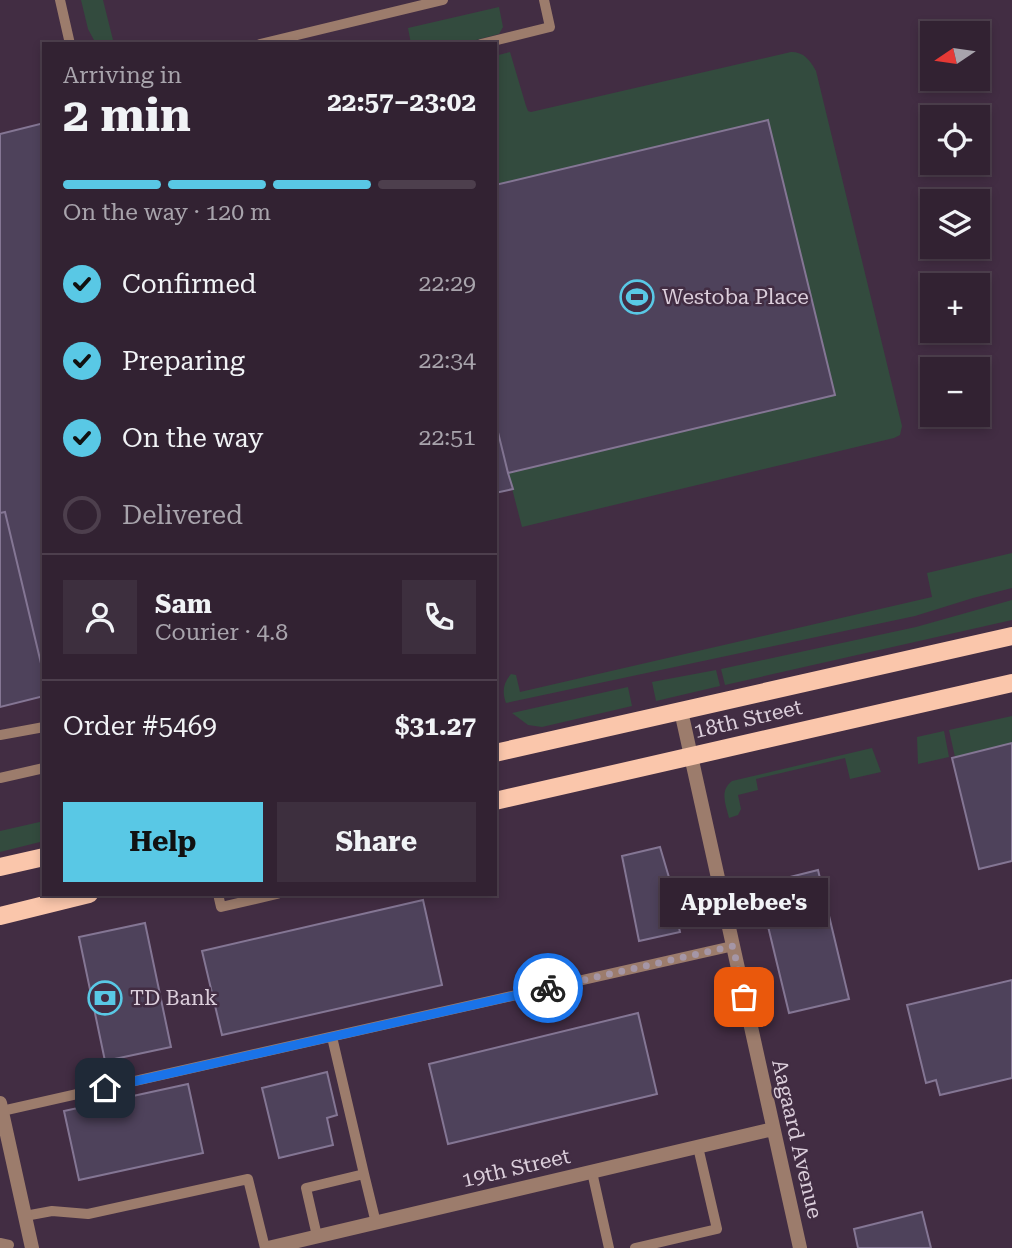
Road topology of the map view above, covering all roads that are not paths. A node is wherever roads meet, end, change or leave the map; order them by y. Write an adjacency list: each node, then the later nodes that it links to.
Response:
1 (60, 0): 4 (lane)
2 (443, 0): 5 (lane)
3 (544, 0): 6 (lane)
4 (70, 42)
5 (268, 42)
6 (489, 42)
7 (1012, 636): 9 (main road, 18th Street)
8 (1012, 683): 13 (main road, 18th Street)
9 (681, 711): 12 (main road, 18th Street); 13 (street, Aagaard Avenue)
10 (42, 727): 11 (lane)
11 (0, 735)
12 (497, 750)
13 (690, 756): 16 (main road, 18th Street); 23 (street, Aagaard Avenue)
14 (42, 768): 15 (lane)
15 (0, 778)
16 (497, 801)
17 (42, 857): 18 (main road)
18 (0, 867)
19 (81, 896): 22 (main road)
20 (218, 896): 21 (lane)
21 (268, 896)
22 (0, 915)
23 (733, 946): 24 (lane); 26 (street, Aagaard Avenue)
24 (332, 1037): 25 (lane); 29 (lane)
25 (1, 1107): 30 (street)
26 (773, 1129): 27 (street, 19th Street); 37 (street, Aagaard Avenue)
27 (698, 1147): 28 (street, 19th Street); 36 (lane)
28 (592, 1172): 31 (street, 19th Street); 35 (lane)
29 (364, 1174): 31 (lane); 32 (lane)
30 (25, 1216): 33 (street); 34 (lane)
31 (376, 1223): 32 (street, 19th Street)
32 (317, 1236): 34 (street, 19th Street)
33 (32, 1248)
34 (267, 1248)
35 (609, 1248)
36 (635, 1248)
37 (800, 1248)

